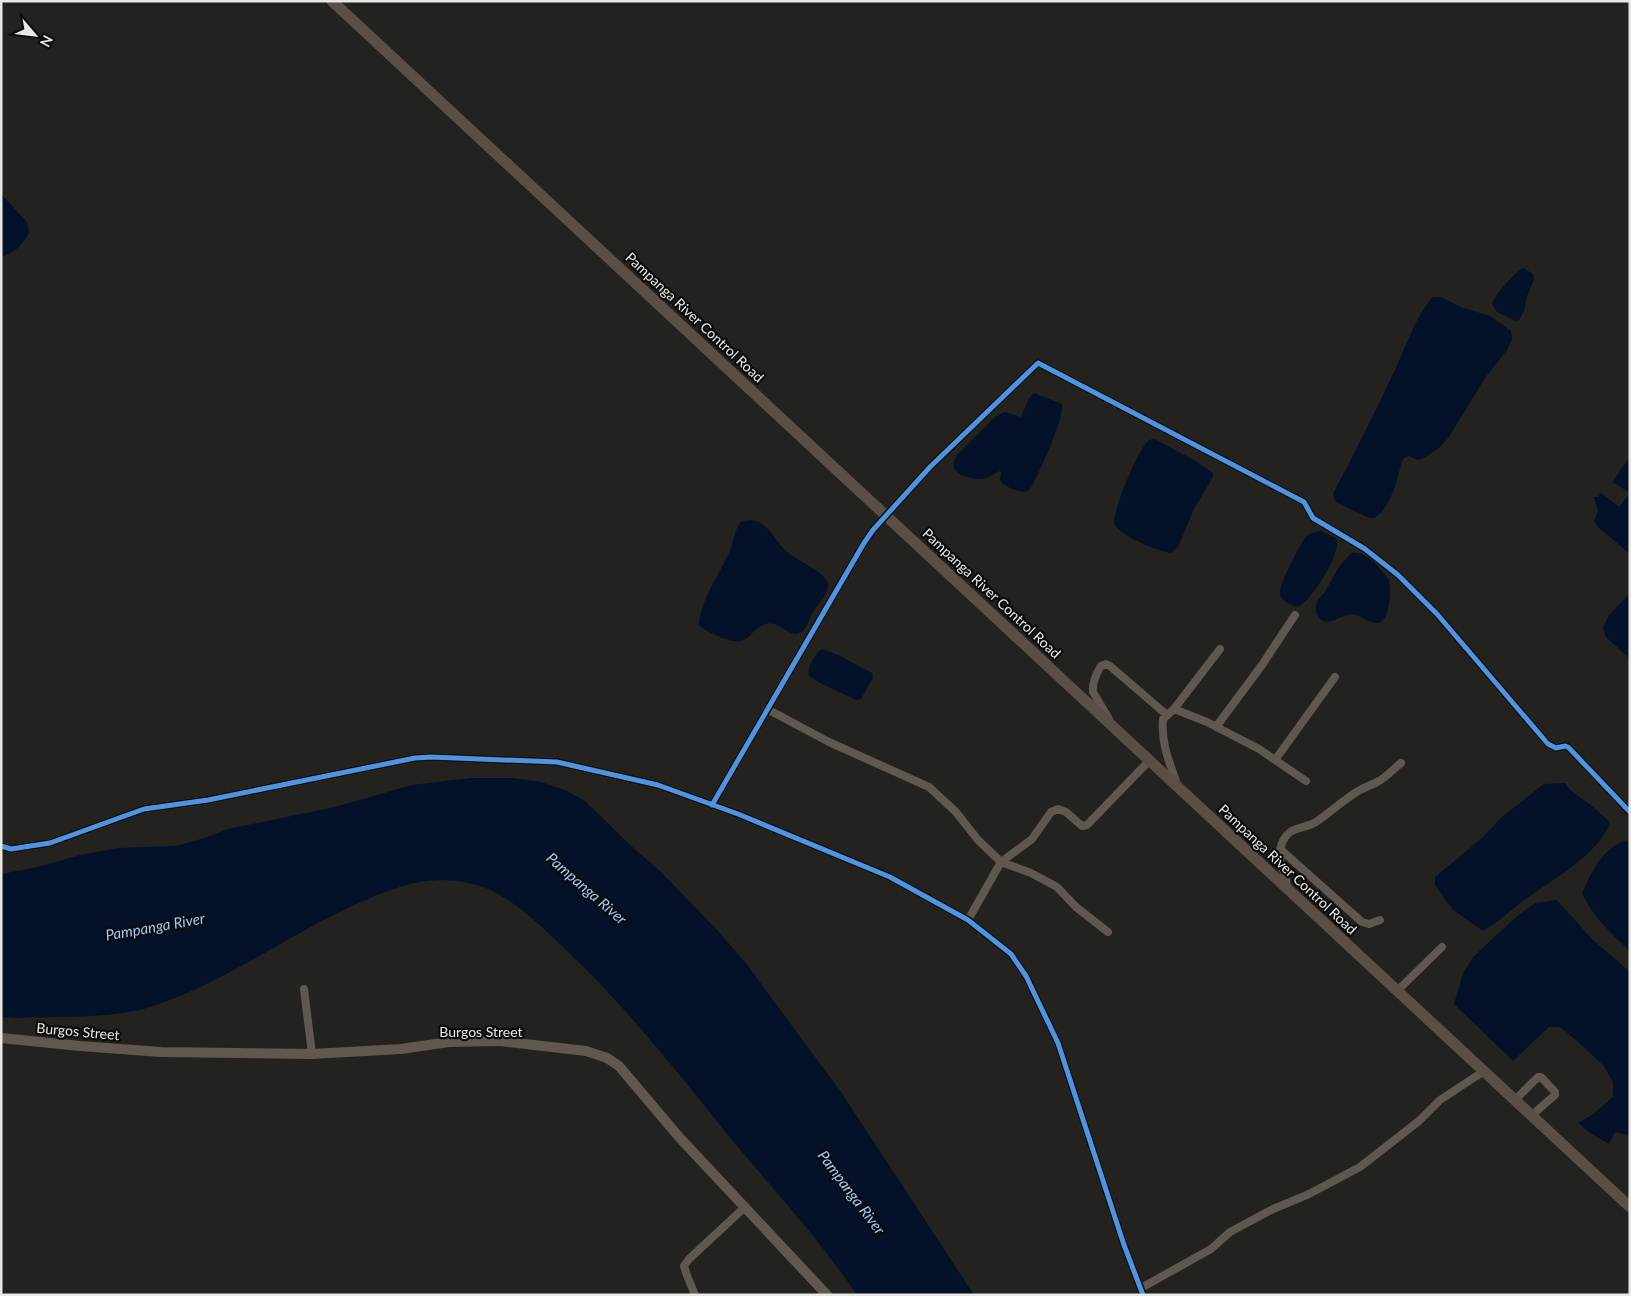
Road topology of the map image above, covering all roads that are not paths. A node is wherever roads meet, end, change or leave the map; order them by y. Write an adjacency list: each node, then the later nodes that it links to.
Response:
1 (332, 1): 2 (main road, Pampanga River Control Road)
2 (887, 515): 7 (street); 9 (main road, Pampanga River Control Road); 17 (street)
3 (1295, 615): 10 (street)
4 (1220, 649): 6 (street)
5 (1335, 677): 11 (street)
6 (1174, 708): 8 (street); 10 (street)
7 (767, 710): 16 (street); 20 (street)
8 (1167, 715): 9 (street); 15 (street)
9 (1114, 727): 12 (main road, Pampanga River Control Road)
10 (1216, 727): 11 (street)
11 (1275, 760): 14 (street)
12 (1149, 761): 15 (main road, Pampanga River Control Road); 20 (street)
13 (1401, 763): 19 (street)
14 (1306, 781)
15 (1178, 788): 21 (main road, Pampanga River Control Road)
16 (712, 805): 18 (street); 22 (street)
17 (1630, 812)
18 (1, 846)
19 (1280, 849): 21 (street); 23 (street)
20 (1001, 862): 22 (street); 24 (street)
21 (1286, 888): 27 (main road, Pampanga River Control Road)
22 (968, 920): 35 (street)
23 (1380, 920)
24 (1108, 932)
25 (1442, 947): 27 (street)
26 (304, 989): 29 (street)
27 (1397, 991): 30 (main road, Pampanga River Control Road)
28 (1, 1038): 29 (street, Burgos Street)
29 (312, 1054): 33 (street, Burgos Street)
30 (1484, 1071): 31 (main road, Pampanga River Control Road); 35 (street)
31 (1515, 1100): 32 (main road, Pampanga River Control Road); 32 (street)
32 (1532, 1115): 34 (main road, Pampanga River Control Road)
33 (745, 1207): 36 (street); 37 (street, Burgos Street)
34 (1630, 1207)
35 (1142, 1291)
36 (695, 1295)
37 (827, 1295)

